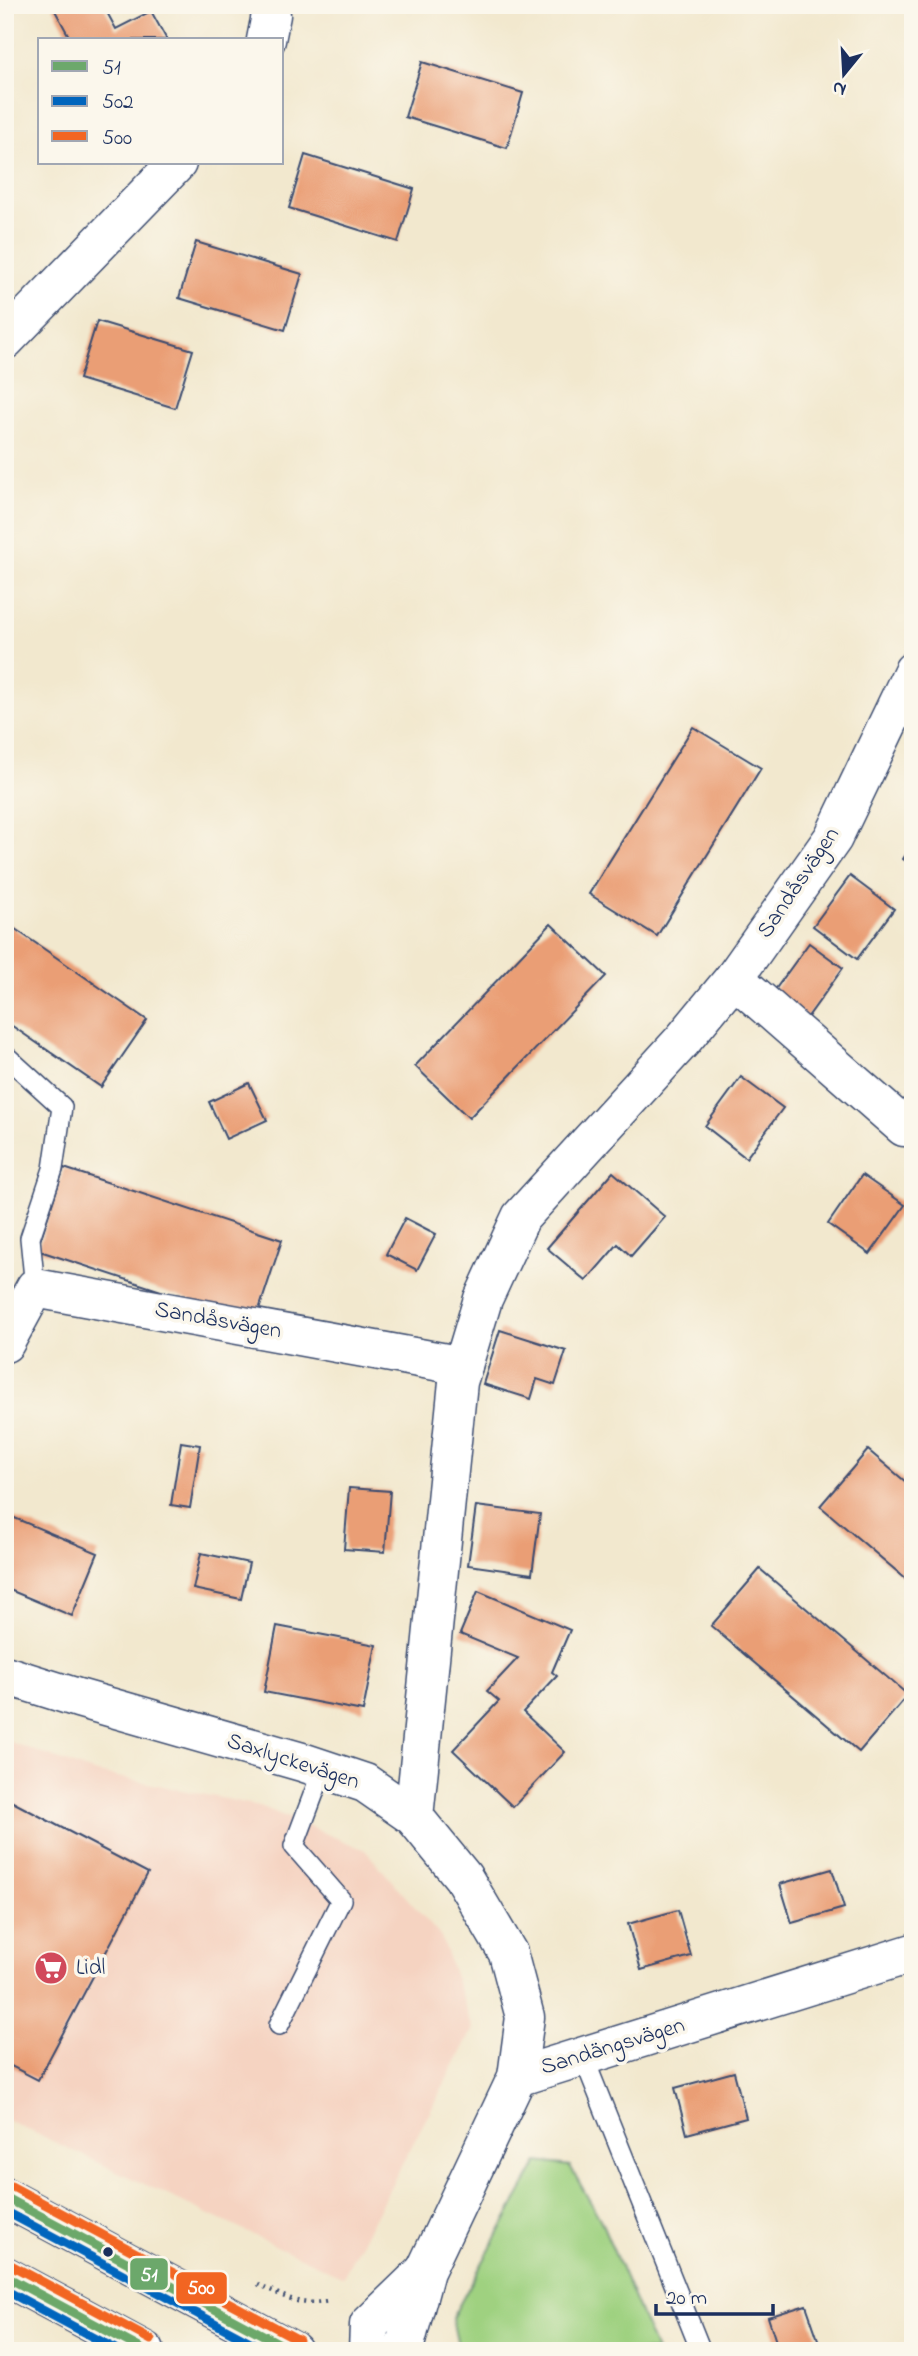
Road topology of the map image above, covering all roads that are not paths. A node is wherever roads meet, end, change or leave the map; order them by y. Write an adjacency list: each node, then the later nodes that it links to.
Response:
1 (268, 5): 2 (main road)
2 (266, 38)
3 (176, 164): 4 (main road)
4 (5, 340)
5 (913, 671): 6 (main road, Sandåsvägen)
6 (734, 978): 8 (main road); 11 (main road, Sandåsvägen)
7 (5, 1055): 9 (lane)
8 (904, 1127)
9 (35, 1287): 10 (main road); 11 (main road, Sandåsvägen)
10 (5, 1343)
11 (463, 1367): 14 (main road, Sandåsvägen)
12 (5, 1675): 13 (main road, Saxlyckevägen)
13 (323, 1769): 14 (main road, Saxlyckevägen); 16 (lane)
14 (414, 1817): 18 (main road, Saxlyckevägen)
15 (913, 1953): 17 (main road, Sandängsvägen)
16 (279, 2025)
17 (583, 2056): 18 (main road, Sandängsvägen); 26 (lane)
18 (517, 2077): 20 (main road, Sandängsvägen)
19 (5, 2197): 23 (main road)
20 (425, 2271): 24 (main road, Sandängsvägen); 25 (main road, Sandängsvägen)
21 (5, 2276): 22 (main road)
22 (145, 2351)
23 (293, 2351)
24 (368, 2351)
25 (400, 2351)
26 (701, 2351)

